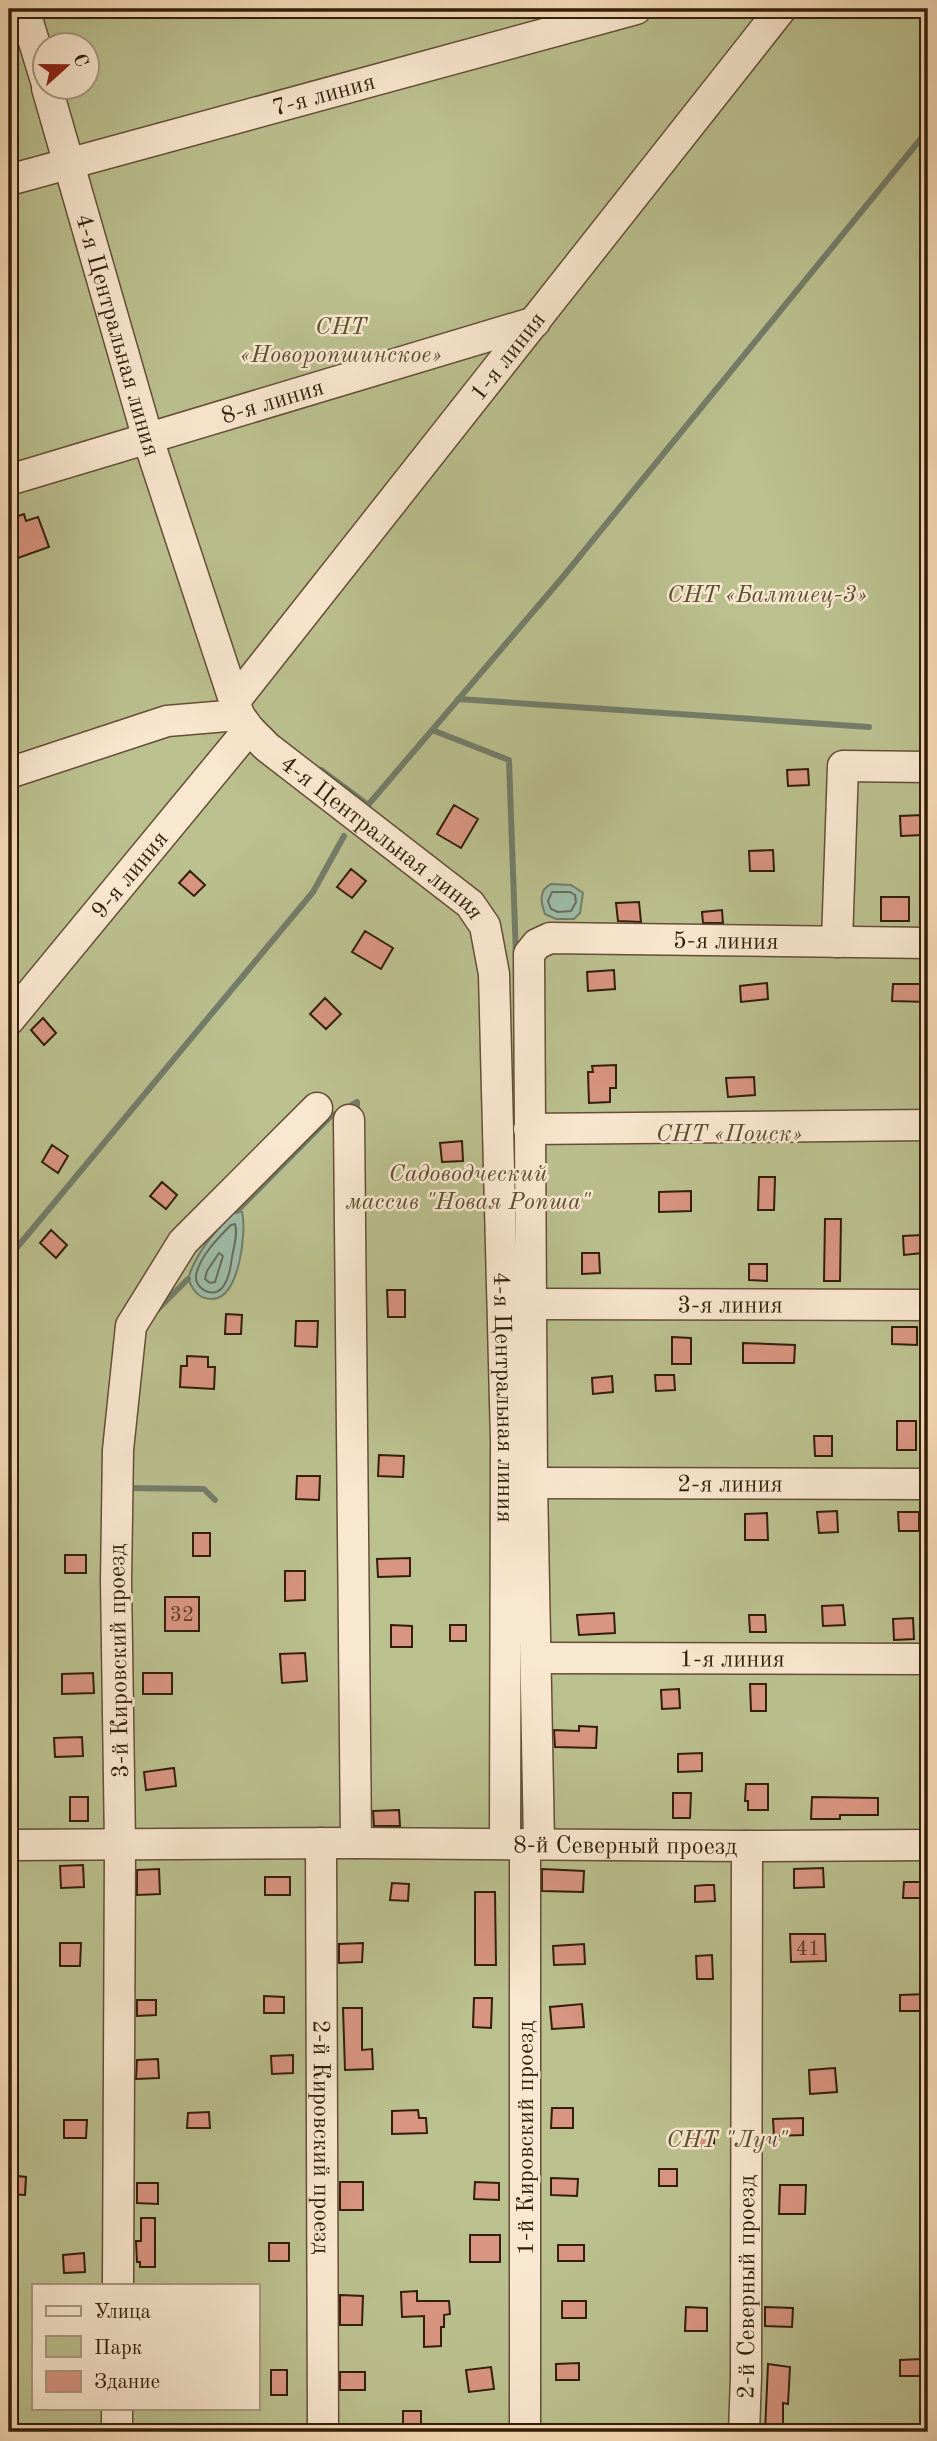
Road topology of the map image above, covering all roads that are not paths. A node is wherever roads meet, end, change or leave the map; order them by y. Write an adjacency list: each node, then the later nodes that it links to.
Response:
1 (24, 9): 4 (street)
2 (636, 9): 6 (street, 7-я линия)
3 (781, 9): 8 (street, 1-я линия)
4 (32, 35)
5 (51, 102): 6 (street, 4-я Центральная линия)
6 (69, 163): 7 (street, 7-я линия); 9 (street, 4-я Центральная линия)
7 (9, 180)
8 (535, 322): 9 (street, 8-я линия); 11 (street, 1-я линия)
9 (148, 439): 10 (street, 8-я линия); 11 (street, 4-я Центральная линия)
10 (9, 480)
11 (241, 715): 13 (street); 16 (street, 9-я линия); 29 (street, 4-я Центральная линия)
12 (928, 767): 14 (street)
13 (9, 773)
14 (837, 942): 15 (street, 5-я линия); 20 (street, 5-я линия)
15 (928, 943)
16 (9, 1020)
17 (317, 1108): 31 (street, 3-й Кировский проезд)
18 (349, 1120): 28 (street)
19 (928, 1125): 20 (street)
20 (529, 1129): 21 (street)
21 (532, 1304): 22 (street, 3-я линия); 23 (street)
22 (928, 1305)
23 (532, 1483): 24 (street, 2-я линия); 25 (street)
24 (928, 1484)
25 (536, 1658): 26 (street, 1-я линия); 29 (street)
26 (928, 1659)
27 (321, 1843): 28 (street, 8-й Северный проезд); 31 (street, 8-й Северный проезд); 37 (street, 2-й Кировский проезд)
28 (356, 1843): 29 (street, 8-й Северный проезд)
29 (523, 1843): 33 (street, 8-й Северный проезд); 38 (street, 1-й Кировский проезд)
30 (9, 1845): 31 (street, 8-й Северный проезд)
31 (120, 1845): 34 (street, 3-й Кировский проезд)
32 (928, 1845): 33 (street, 8-й Северный проезд)
33 (747, 1846): 39 (street, 2-й Северный проезд)
34 (118, 2284)
35 (117, 2410): 36 (street)
36 (117, 2432)
37 (323, 2432)
38 (525, 2432)
39 (744, 2432)

